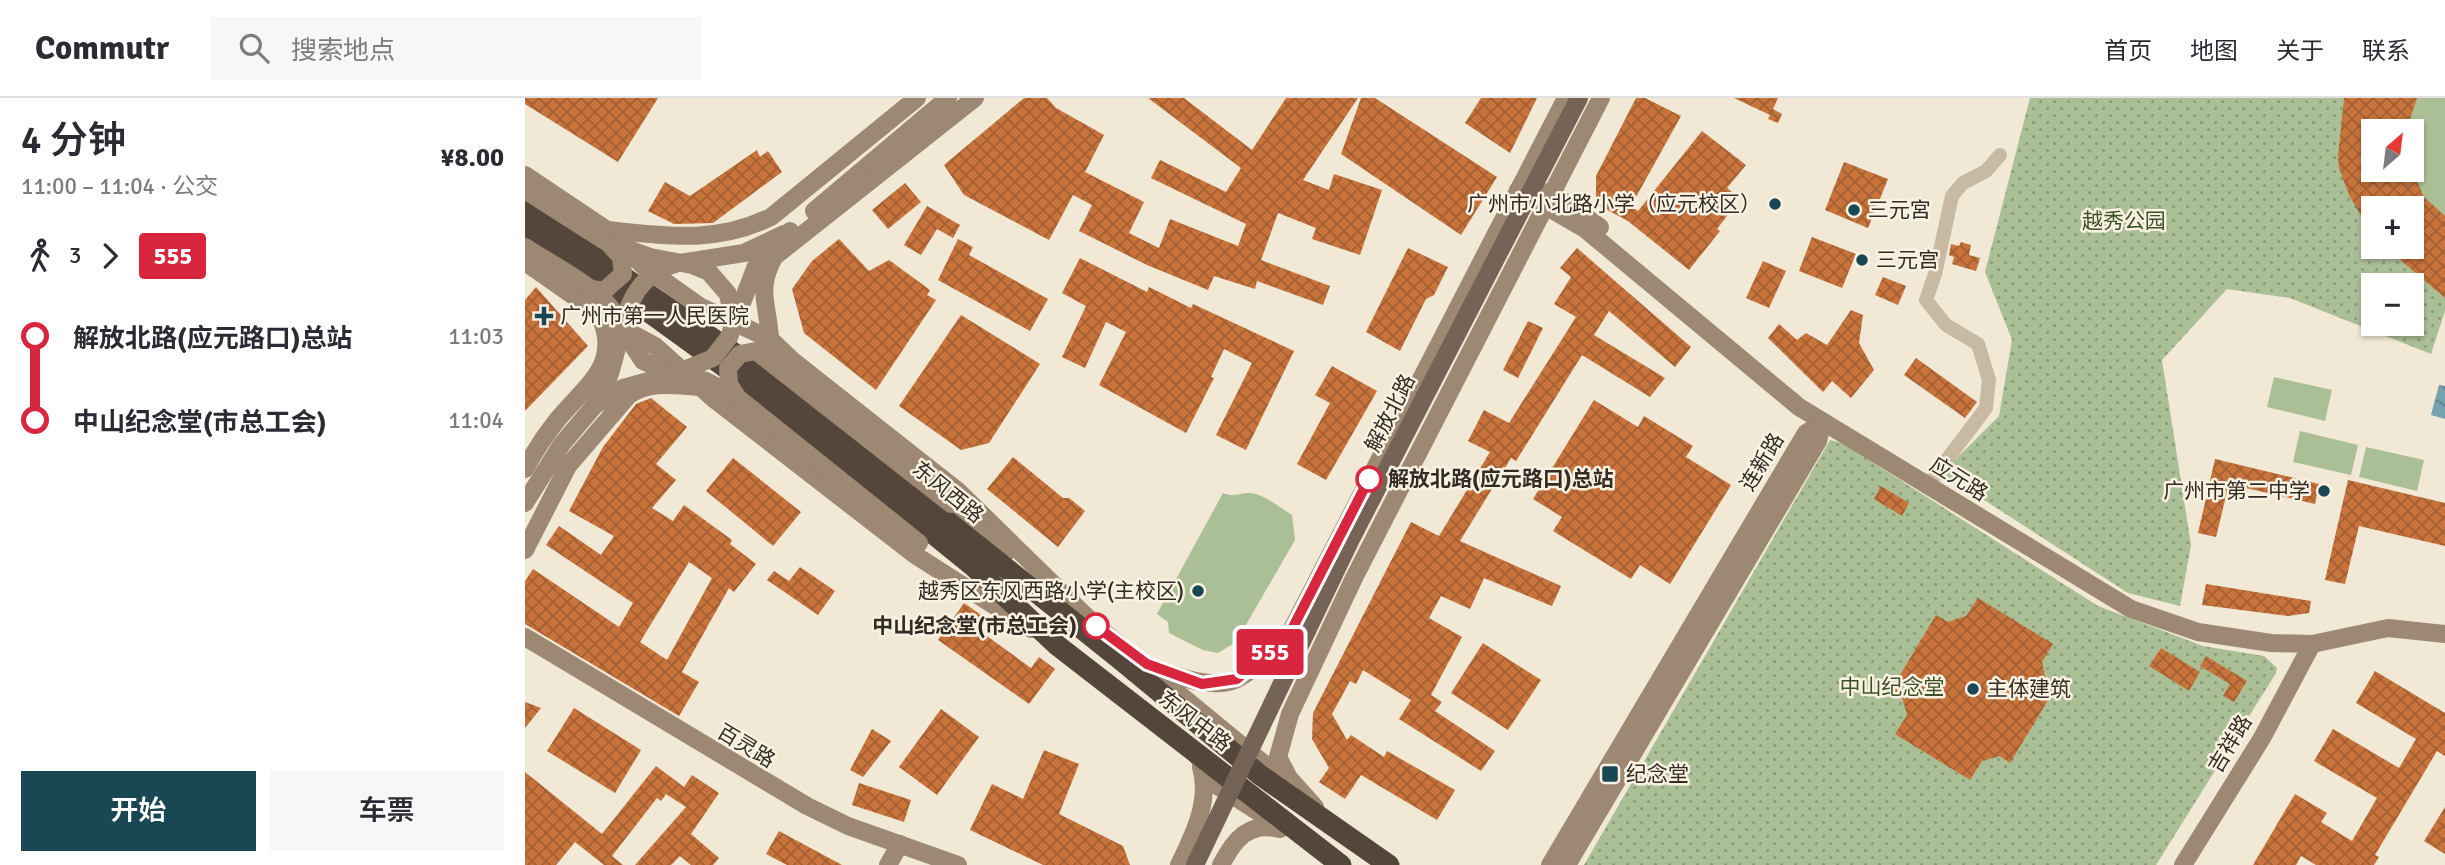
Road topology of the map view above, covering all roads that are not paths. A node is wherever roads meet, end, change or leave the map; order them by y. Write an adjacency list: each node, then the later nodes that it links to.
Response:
1 (917, 98): 16 (street)
2 (946, 98): 15 (street)
3 (975, 98): 24 (street)
4 (1566, 98): 11 (street, 解放北路)
5 (1579, 98): 53 (main road, 解放北路, bridge)
6 (1588, 98): 54 (main road, 解放北路)
7 (1601, 98): 12 (street, 解放北路)
8 (2000, 155): 33 (street)
9 (525, 175): 16 (street)
10 (525, 190): 16 (street, bridge)
11 (1518, 190): 12 (street, 应元路); 39 (street, 解放北路)
12 (1549, 199): 31 (street, 应元路); 44 (street, 解放北路)
13 (525, 209): 43 (highway, 东风西路)
14 (525, 229): 35 (highway, 东风西路)
15 (790, 231): 19 (street, bridge); 23 (street, bridge)
16 (605, 235): 19 (street, bridge); 20 (street, bridge); 24 (street)
17 (525, 247): 20 (street, bridge)
18 (525, 262): 21 (street)
19 (680, 263): 22 (street, bridge); 23 (street, bridge)
20 (585, 287): 22 (street, bridge); 25 (street, bridge)
21 (598, 312): 28 (street); 32 (street)
22 (626, 325): 25 (street, bridge); 26 (street)
23 (732, 327): 26 (street, bridge)
24 (770, 339): 37 (street)
25 (615, 363): 30 (street, bridge)
26 (672, 372): 27 (street, bridge); 29 (street, bridge)
27 (635, 384): 29 (street, bridge); 30 (street, bridge)
28 (702, 387): 36 (street); 42 (street)
29 (731, 393): 35 (street, bridge); 37 (street, bridge)
30 (595, 405): 34 (street)
31 (1823, 422): 33 (street, 应元路); 58 (street, 连新路); 59 (street, 连新路)
32 (525, 470)
33 (1927, 486): 41 (street, 应元路)
34 (525, 502)
35 (924, 536): 42 (highway, 东风中路)
36 (525, 550)
37 (1096, 626): 45 (street)
38 (2445, 634): 41 (street, 应元路)
39 (1289, 635): 44 (street); 45 (street, 解放北路)
40 (525, 637): 49 (street, 百灵路)
41 (2312, 644): 60 (street, 吉祥路)
42 (1058, 646): 46 (highway, 东风中路)
43 (1121, 660): 45 (street, 解放北路); 47 (highway, 东风西路)
44 (1314, 661): 47 (street, 解放北路)
45 (1147, 664): 47 (street)
46 (1195, 751): 48 (highway, 东风中路); 52 (street)
47 (1331, 825): 57 (highway)
48 (1302, 835): 55 (street); 56 (highway, 东风中路)
49 (900, 844): 50 (street); 51 (street, 百灵路)
50 (888, 865)
51 (958, 865)
52 (1179, 865)
53 (1195, 865)
54 (1205, 865)
55 (1221, 865)
56 (1341, 865)
57 (1388, 865)
58 (1550, 865)
59 (1567, 865)
60 (2183, 865)

